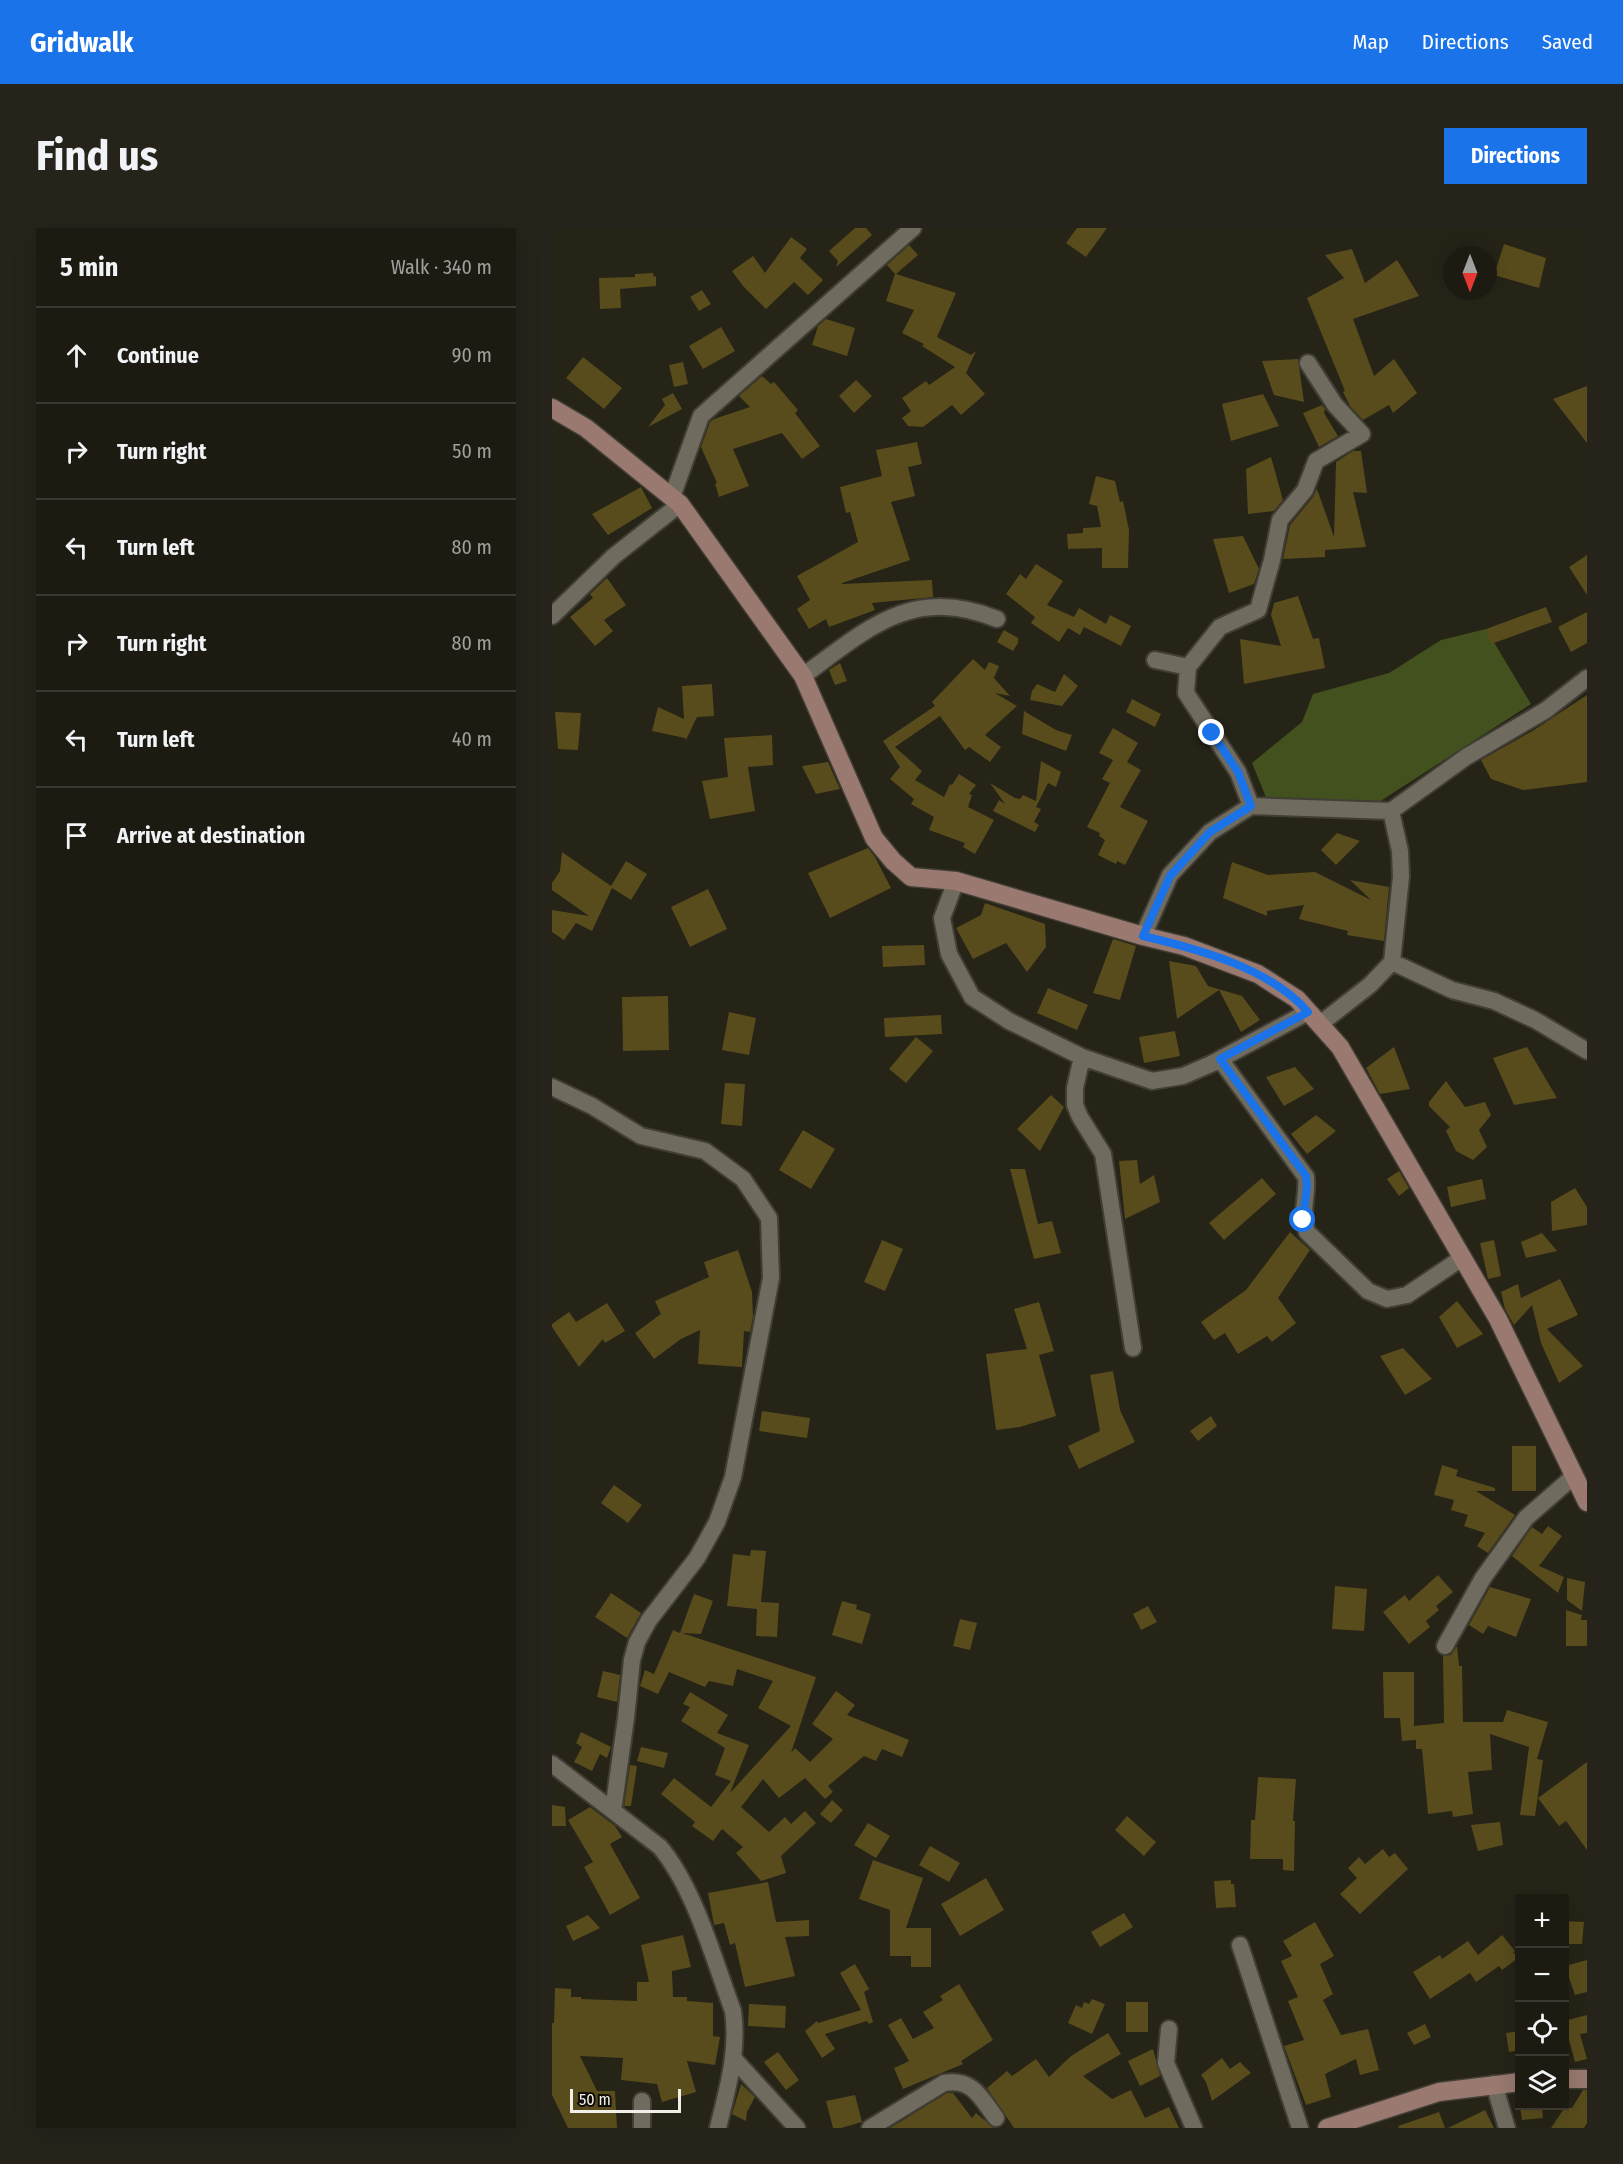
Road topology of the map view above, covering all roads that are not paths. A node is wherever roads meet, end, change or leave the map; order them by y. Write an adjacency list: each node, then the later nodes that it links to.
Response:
1 (913, 228): 4 (street)
2 (1308, 363): 8 (street)
3 (552, 408): 4 (street)
4 (676, 501): 5 (street); 9 (street)
5 (552, 616)
6 (997, 619): 9 (street)
7 (1155, 660): 8 (street)
8 (1188, 667): 11 (street)
9 (803, 676): 13 (street)
10 (1587, 678): 12 (street)
11 (1251, 806): 12 (street); 14 (street)
12 (1391, 811): 15 (street)
13 (956, 881): 14 (street); 18 (street)
14 (1143, 936): 16 (street)
15 (1392, 962): 16 (street); 17 (street)
16 (1314, 1018): 19 (street); 21 (street)
17 (1587, 1051)
18 (1082, 1057): 19 (street); 22 (street)
19 (1220, 1059): 21 (street)
20 (552, 1087): 27 (street)
21 (1462, 1258): 23 (street)
22 (1133, 1348)
23 (1574, 1476): 24 (street); 25 (street)
24 (1587, 1502)
25 (1445, 1646)
26 (552, 1764): 27 (street)
27 (613, 1811): 30 (street)
28 (1239, 1945): 42 (street)
29 (1168, 2029): 41 (street)
30 (734, 2059): 38 (street); 39 (street)
31 (1569, 2079): 32 (street)
32 (1587, 2079)
33 (1515, 2082): 34 (street)
34 (1494, 2084): 43 (street); 44 (street)
35 (642, 2101): 37 (street)
36 (996, 2118): 40 (street)
37 (642, 2128)
38 (718, 2128)
39 (797, 2128)
40 (870, 2128)
41 (1194, 2128)
42 (1300, 2128)
43 (1327, 2128)
44 (1507, 2128)

